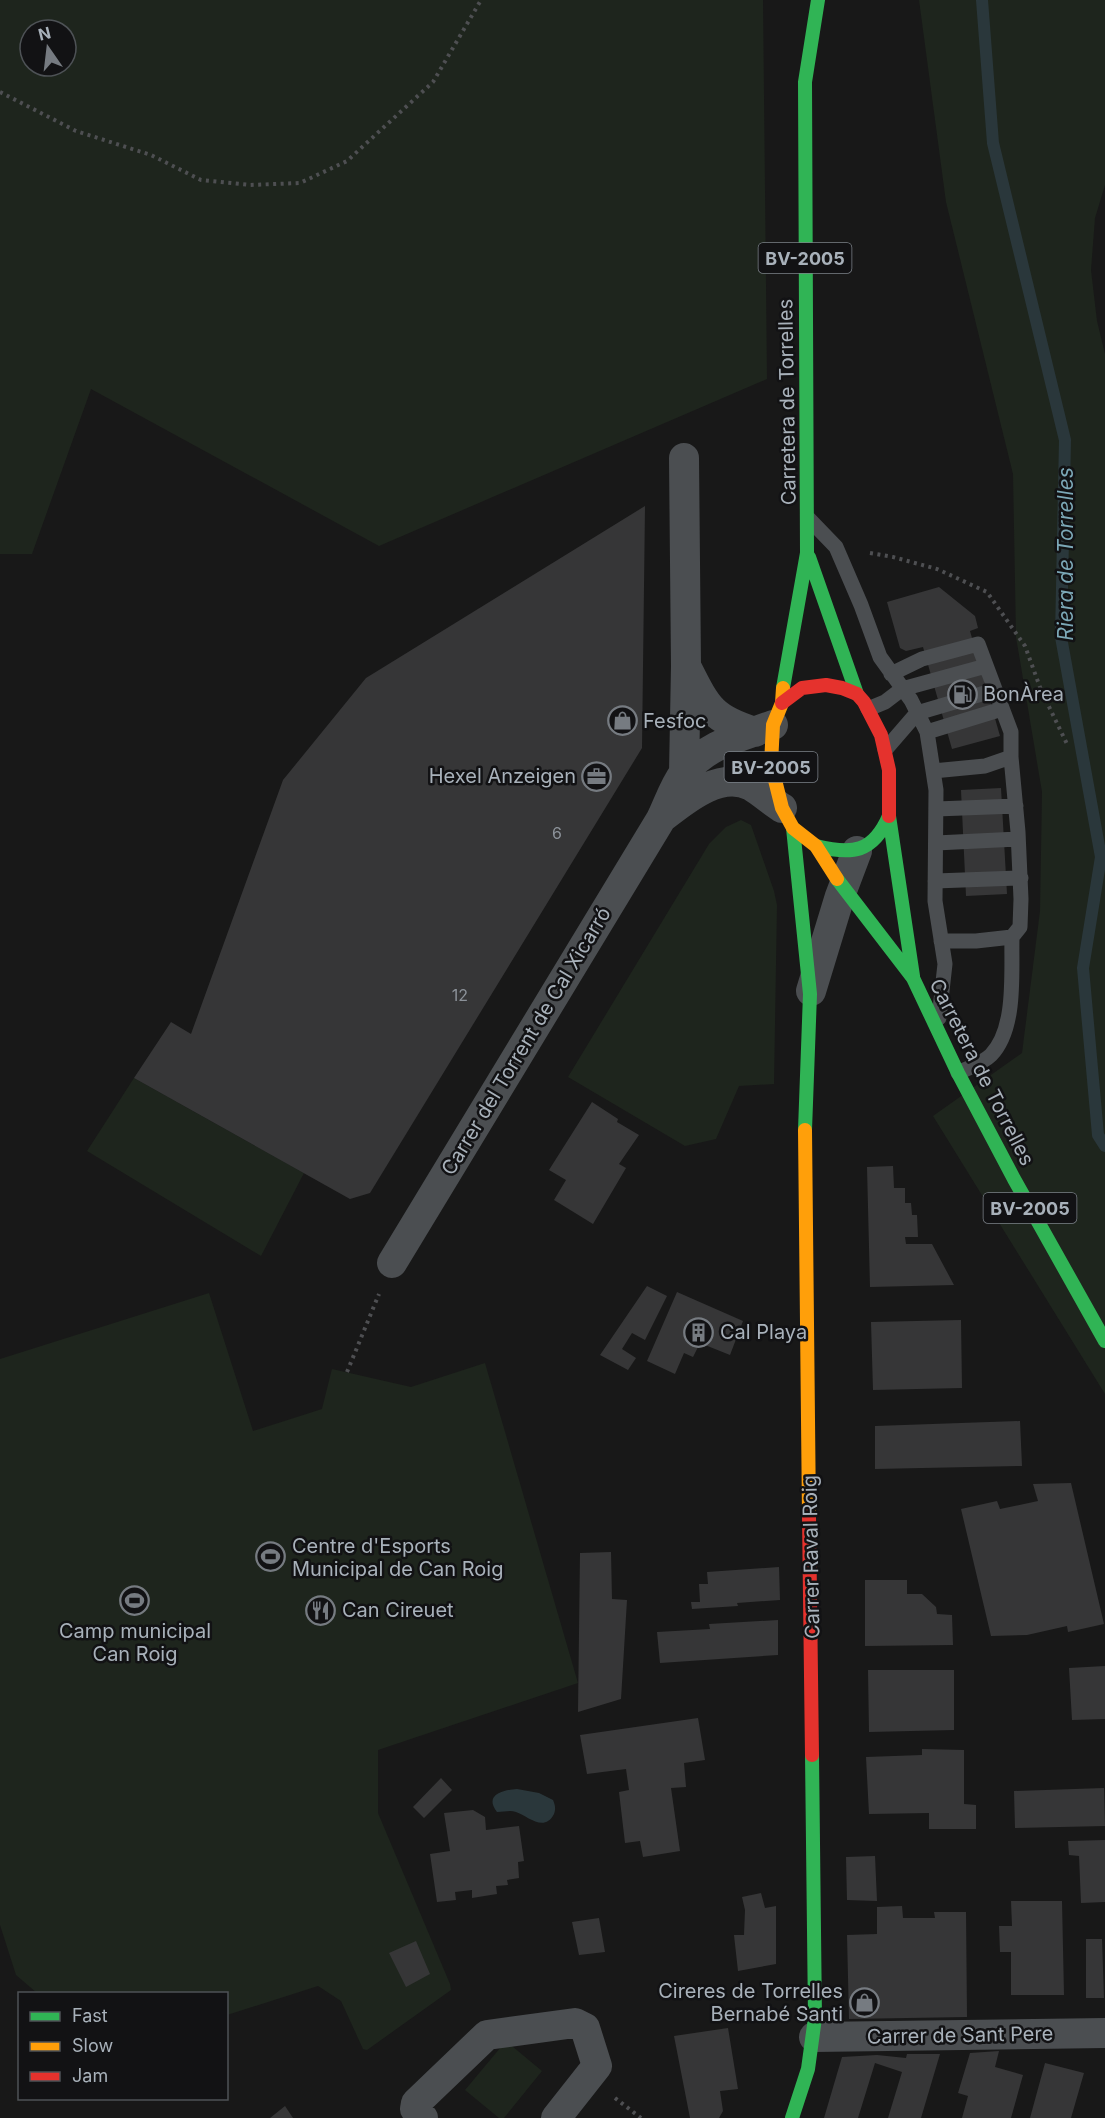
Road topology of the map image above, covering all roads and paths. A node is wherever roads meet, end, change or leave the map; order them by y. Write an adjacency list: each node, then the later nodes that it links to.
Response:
1 (481, 0): 3 (path)
2 (818, 0): 5 (main road, Carretera de Torrelles / BV-2005)
3 (0, 92)
4 (684, 458): 9 (street, Carrer del Torrent de Cal Xicarró)
5 (807, 517): 6 (lane); 7 (main road, Carretera de Torrelles / BV-2005)
6 (836, 548): 8 (lane); 11 (lane)
7 (807, 553): 8 (main road, Carretera de Torrelles / BV-2005); 18 (main road, Carretera de Torrelles / BV-2005)
8 (816, 582): 14 (main road, Carretera de Torrelles / BV-2005)
9 (686, 666): 18 (street, Carrer del Torrent de Cal Xicarró); 23 (street, Carrer del Torrent de Cal Xicarró)
10 (987, 666): 11 (lane); 12 (lane); 13 (lane)
11 (891, 674): 12 (lane)
12 (902, 689): 15 (lane); 17 (lane)
13 (995, 690): 16 (lane); 17 (lane)
14 (857, 694): 15 (main road, Carretera de Torrelles / BV-2005); 18 (main road)
15 (868, 709): 20 (main road, Carretera de Torrelles / BV-2005)
16 (1002, 709): 19 (lane); 21 (lane)
17 (917, 713): 19 (lane); 20 (lane)
18 (770, 720): 23 (street, Carrer del Torrent de Cal Xicarró); 27 (main road, Carretera de Torrelles / BV-2005)
19 (927, 732): 22 (lane)
20 (885, 750): 26 (main road, Carretera de Torrelles / BV-2005)
21 (1011, 757): 22 (lane); 24 (lane)
22 (933, 771): 25 (lane)
23 (684, 773): 28 (street, Carrer del Torrent de Cal Xicarró)
24 (1016, 806): 25 (lane); 29 (lane)
25 (936, 809): 30 (lane)
26 (889, 816): 32 (main road); 38 (main road, Carretera de Torrelles / BV-2005)
27 (787, 818): 28 (street, Carrer del Torrent de Cal Xicarró); 31 (main road, Carretera de Torrelles / BV-2005); 39 (main road, Carrer Raval Roig)
28 (661, 819): 42 (street, Carrer del Torrent de Cal Xicarró)
29 (1018, 839): 30 (lane); 33 (lane)
30 (936, 843): 34 (lane)
31 (816, 846): 32 (main road, Carretera de Torrelles / BV-2005); 35 (main road, Carretera de Torrelles / BV-2005)
32 (857, 851): 35 (street, Carrer Raval Roig)
33 (1021, 878): 34 (lane); 36 (lane)
34 (935, 881): 37 (lane)
35 (843, 887): 38 (main road, Carretera de Torrelles / BV-2005); 39 (street, Carrer Raval Roig)
36 (1012, 937): 37 (lane); 41 (lane)
37 (941, 941): 40 (lane)
38 (913, 978): 40 (main road, Carretera de Torrelles / BV-2005)
39 (810, 994): 46 (main road, Carrer Raval Roig)
40 (938, 1030): 41 (main road, Carretera de Torrelles / BV-2005)
41 (958, 1073): 43 (main road, Carretera de Torrelles / BV-2005)
42 (392, 1263): 44 (path)
43 (1105, 1341)
44 (347, 1372)
45 (1105, 2033): 46 (street, Carrer de Sant Pere)
46 (814, 2037): 49 (main road, Carrer Raval Roig)
47 (423, 2118): 48 (street)
48 (556, 2118)
49 (792, 2118)

